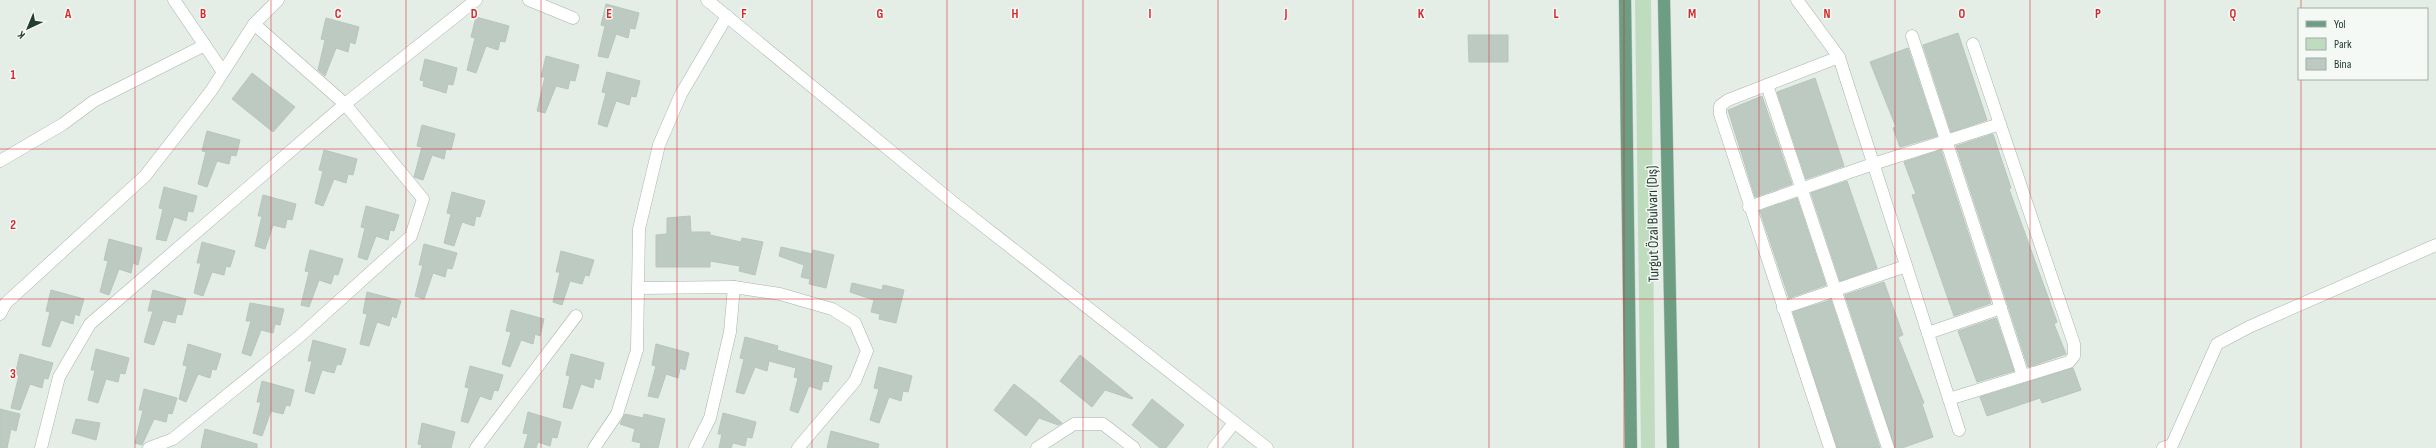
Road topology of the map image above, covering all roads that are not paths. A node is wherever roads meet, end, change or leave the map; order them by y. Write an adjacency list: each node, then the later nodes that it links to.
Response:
1 (174, 0): 14 (street)
2 (278, 0): 11 (street)
3 (476, 0): 18 (street)
4 (529, 0): 10 (street)
5 (707, 0): 9 (street)
6 (1625, 0): 49 (main road, Turgut Özal Bulvarı (Dış))
7 (1664, 0): 50 (main road, Turgut Özal Bulvarı (Dış))
8 (1798, 0): 15 (street)
9 (727, 16): 28 (street); 37 (street)
10 (573, 18)
11 (254, 24): 16 (street); 18 (street)
12 (1912, 36): 20 (street)
13 (1973, 44): 19 (street)
14 (205, 45): 16 (street); 21 (street)
15 (1839, 57): 17 (street); 22 (street)
16 (223, 72): 32 (street)
17 (1767, 85): 23 (street); 24 (street)
18 (345, 104): 39 (street); 40 (street)
19 (2000, 124): 20 (street); 35 (street)
20 (1946, 142): 22 (street); 31 (street)
21 (0, 161)
22 (1873, 164): 23 (street); 26 (street)
23 (1803, 188): 24 (street); 29 (street)
24 (1749, 207): 30 (street)
25 (2436, 245): 53 (street)
26 (1906, 266): 29 (street); 34 (street)
27 (734, 287): 28 (street); 43 (street); 44 (street)
28 (639, 288): 42 (street)
29 (1835, 290): 30 (street); 52 (street)
30 (1783, 308): 51 (street)
31 (2000, 308): 34 (street); 35 (street)
32 (0, 314)
33 (576, 316): 41 (street)
34 (1928, 334): 36 (street)
35 (2023, 376): 36 (street)
36 (1949, 399): 38 (street)
37 (1234, 423): 47 (street); 48 (street)
38 (1959, 430)
39 (41, 448)
40 (149, 448)
41 (476, 448)
42 (594, 448)
43 (695, 448)
44 (798, 448)
45 (1037, 448): 46 (street)
46 (1134, 448)
47 (1214, 448)
48 (1267, 448)
49 (1631, 448)
50 (1673, 448)
51 (1830, 448)
52 (1888, 448)
53 (2163, 448)

